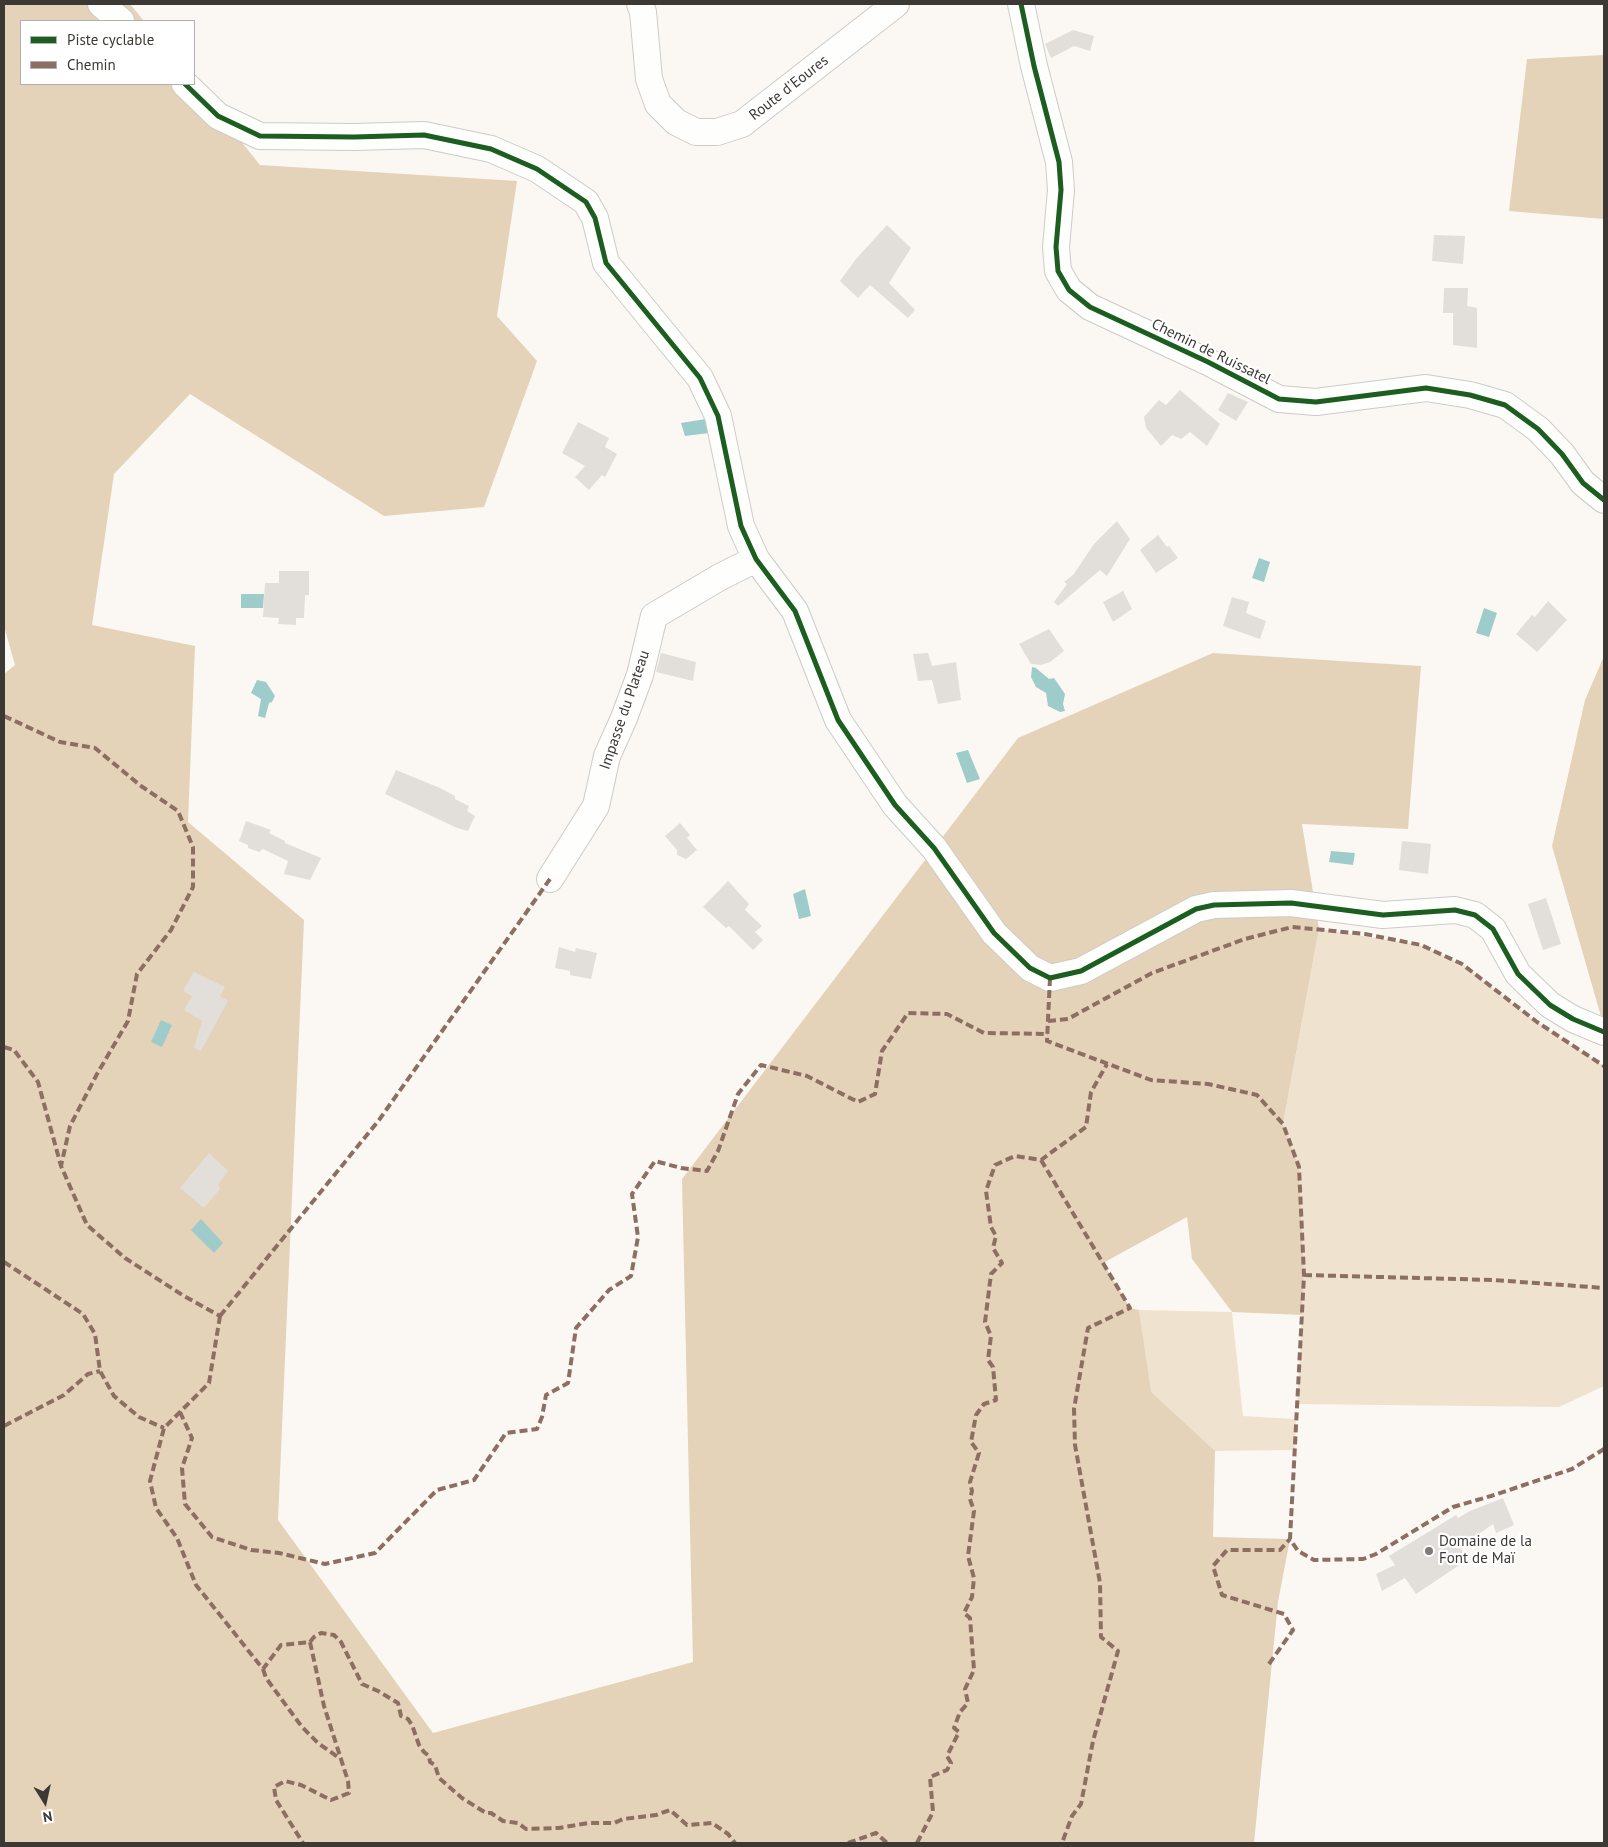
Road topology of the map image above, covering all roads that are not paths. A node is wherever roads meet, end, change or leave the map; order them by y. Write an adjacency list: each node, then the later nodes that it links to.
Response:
1 (101, 4): 5 (street)
2 (640, 4): 3 (street, Route d'Eoures)
3 (896, 4)
4 (1021, 4): 7 (street, Chemin de Ruissatel)
5 (120, 20)
6 (185, 85): 8 (street)
7 (1604, 500)
8 (756, 559): 9 (street, Impasse du Plateau); 10 (street)
9 (550, 879)
10 (1604, 1032)

